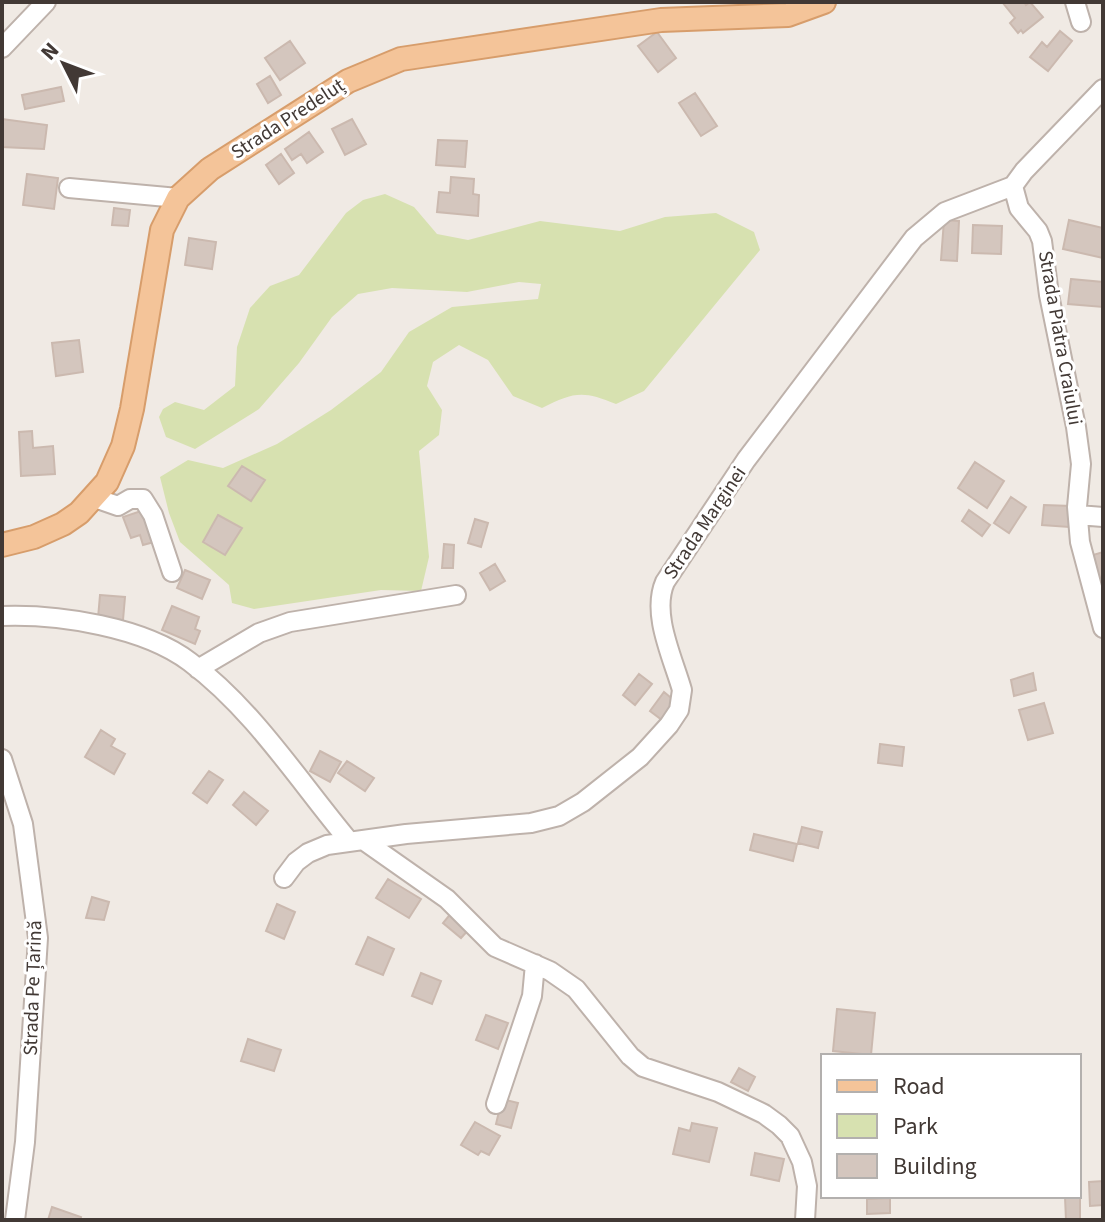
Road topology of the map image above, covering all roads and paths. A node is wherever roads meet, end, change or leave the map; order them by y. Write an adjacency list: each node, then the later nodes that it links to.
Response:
1 (46, 2): 6 (street)
2 (824, 2): 4 (main road, Strada Predeluț)
3 (1075, 2): 5 (street)
4 (664, 11): 10 (main road, Strada Predeluț)
5 (1081, 22)
6 (2, 48)
7 (1103, 89): 8 (street)
8 (1013, 186): 12 (street, Strada Piatra Craiului); 21 (street, Strada Marginei)
9 (69, 188): 10 (street)
10 (178, 198): 11 (main road, Strada Predeluț)
11 (95, 498): 14 (main road, Strada Predeluț); 15 (street)
12 (1078, 515): 13 (street); 18 (street, Strada Piatra Craiului)
13 (1103, 517)
14 (2, 545)
15 (172, 572)
16 (456, 595): 19 (street)
17 (2, 616): 19 (street)
18 (1103, 625)
19 (198, 669): 21 (street)
20 (2, 759): 25 (street, Strada Pe Țarină)
21 (356, 840): 22 (street, Strada Marginei); 23 (street)
22 (284, 878)
23 (535, 964): 24 (street); 26 (street)
24 (496, 1104)
25 (15, 1220)
26 (805, 1220)

